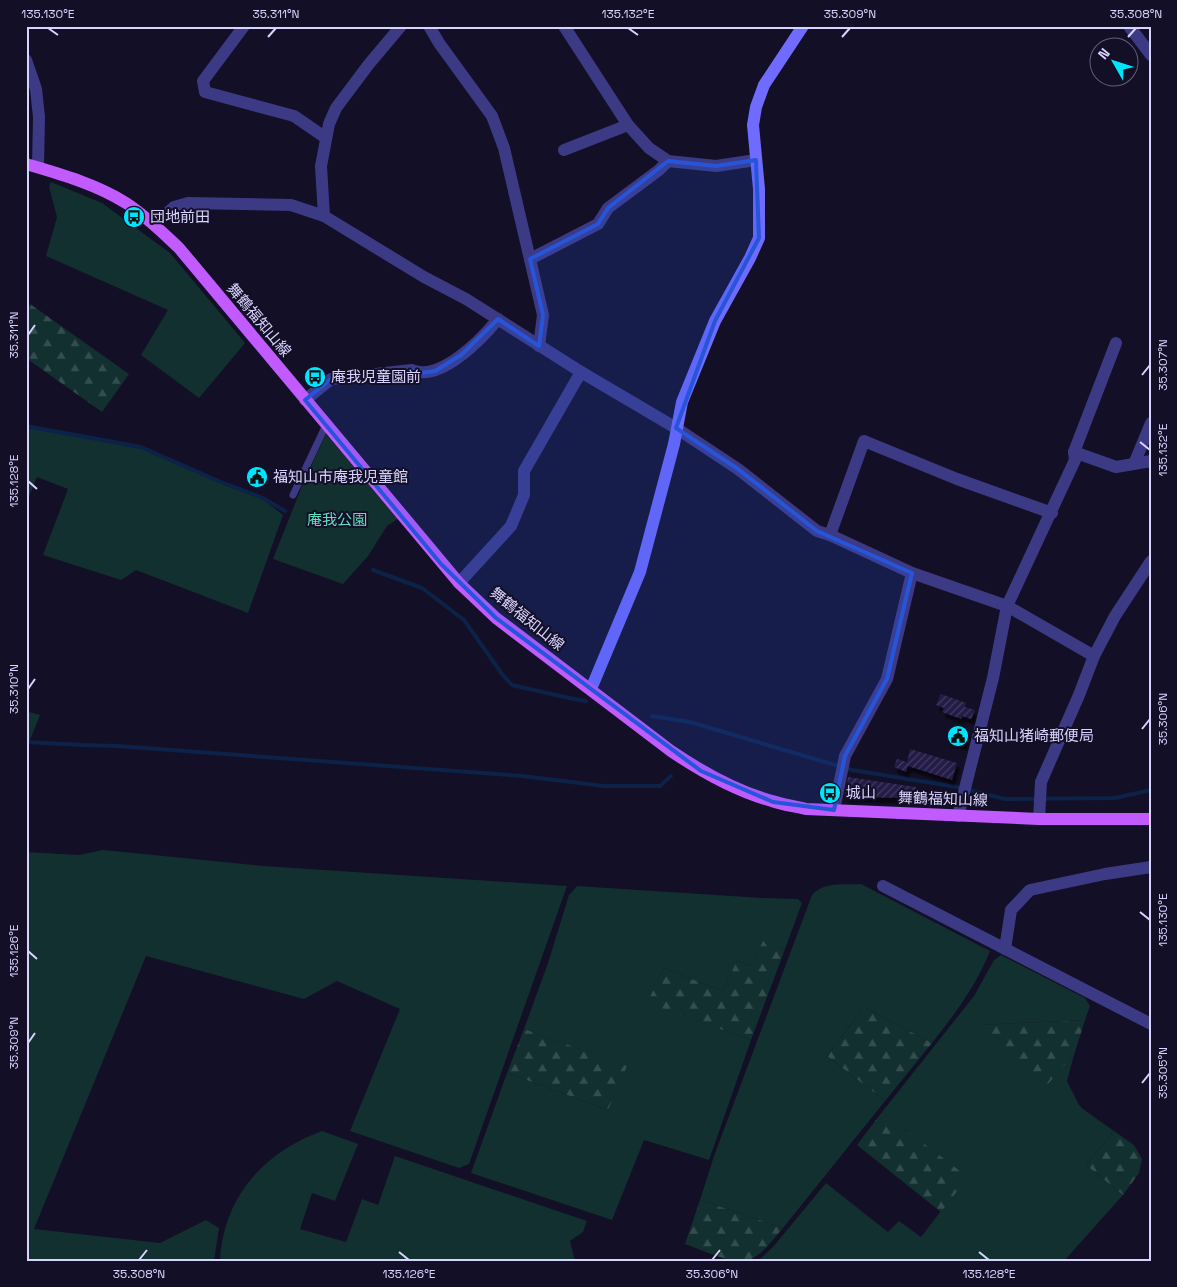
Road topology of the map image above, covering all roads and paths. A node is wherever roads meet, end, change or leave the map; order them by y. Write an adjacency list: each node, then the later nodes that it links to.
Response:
1 (244, 26): 10 (street)
2 (402, 26): 10 (street)
3 (429, 26): 17 (street)
4 (564, 26): 9 (street)
5 (803, 26): 12 (street)
6 (1129, 26): 7 (street)
7 (1151, 55)
8 (26, 60): 14 (street)
9 (628, 125): 11 (street); 13 (street)
10 (326, 138): 15 (street)
11 (564, 150)
12 (756, 160): 13 (street); 25 (street)
13 (668, 161): 17 (street)
14 (32, 166): 16 (main road, 舞鶴福知山線)
15 (324, 216): 16 (street); 18 (street)
16 (155, 224): 22 (main road, 舞鶴福知山線)
17 (530, 259): 20 (street)
18 (498, 320): 20 (street); 22 (street)
19 (1116, 343): 26 (street)
20 (540, 346): 21 (street)
21 (581, 372): 25 (street); 34 (street)
22 (305, 400): 24 (main road, 舞鶴福知山線)
23 (1151, 423): 28 (street)
24 (326, 424): 29 (lane); 34 (main road, 舞鶴福知山線)
25 (676, 428): 31 (street); 37 (street)
26 (1074, 452): 28 (street); 30 (street)
27 (1151, 461): 28 (street)
28 (1134, 464)
29 (293, 495)
30 (1052, 513): 31 (street); 35 (street)
31 (830, 535): 33 (street)
32 (1151, 561): 36 (street)
33 (912, 573): 35 (street); 38 (street)
34 (459, 583): 37 (main road, 舞鶴福知山線)
35 (1008, 606): 36 (street); 39 (street)
36 (1094, 656): 40 (street)
37 (591, 690): 38 (main road, 舞鶴福知山線)
38 (834, 810): 39 (main road, 舞鶴福知山線)
39 (958, 816): 40 (main road, 舞鶴福知山線)
40 (1039, 819): 41 (main road, 舞鶴福知山線)
41 (1151, 820)
42 (1151, 867): 44 (street)
43 (883, 886): 44 (street)
44 (1006, 949): 45 (street)
45 (1151, 1024)

